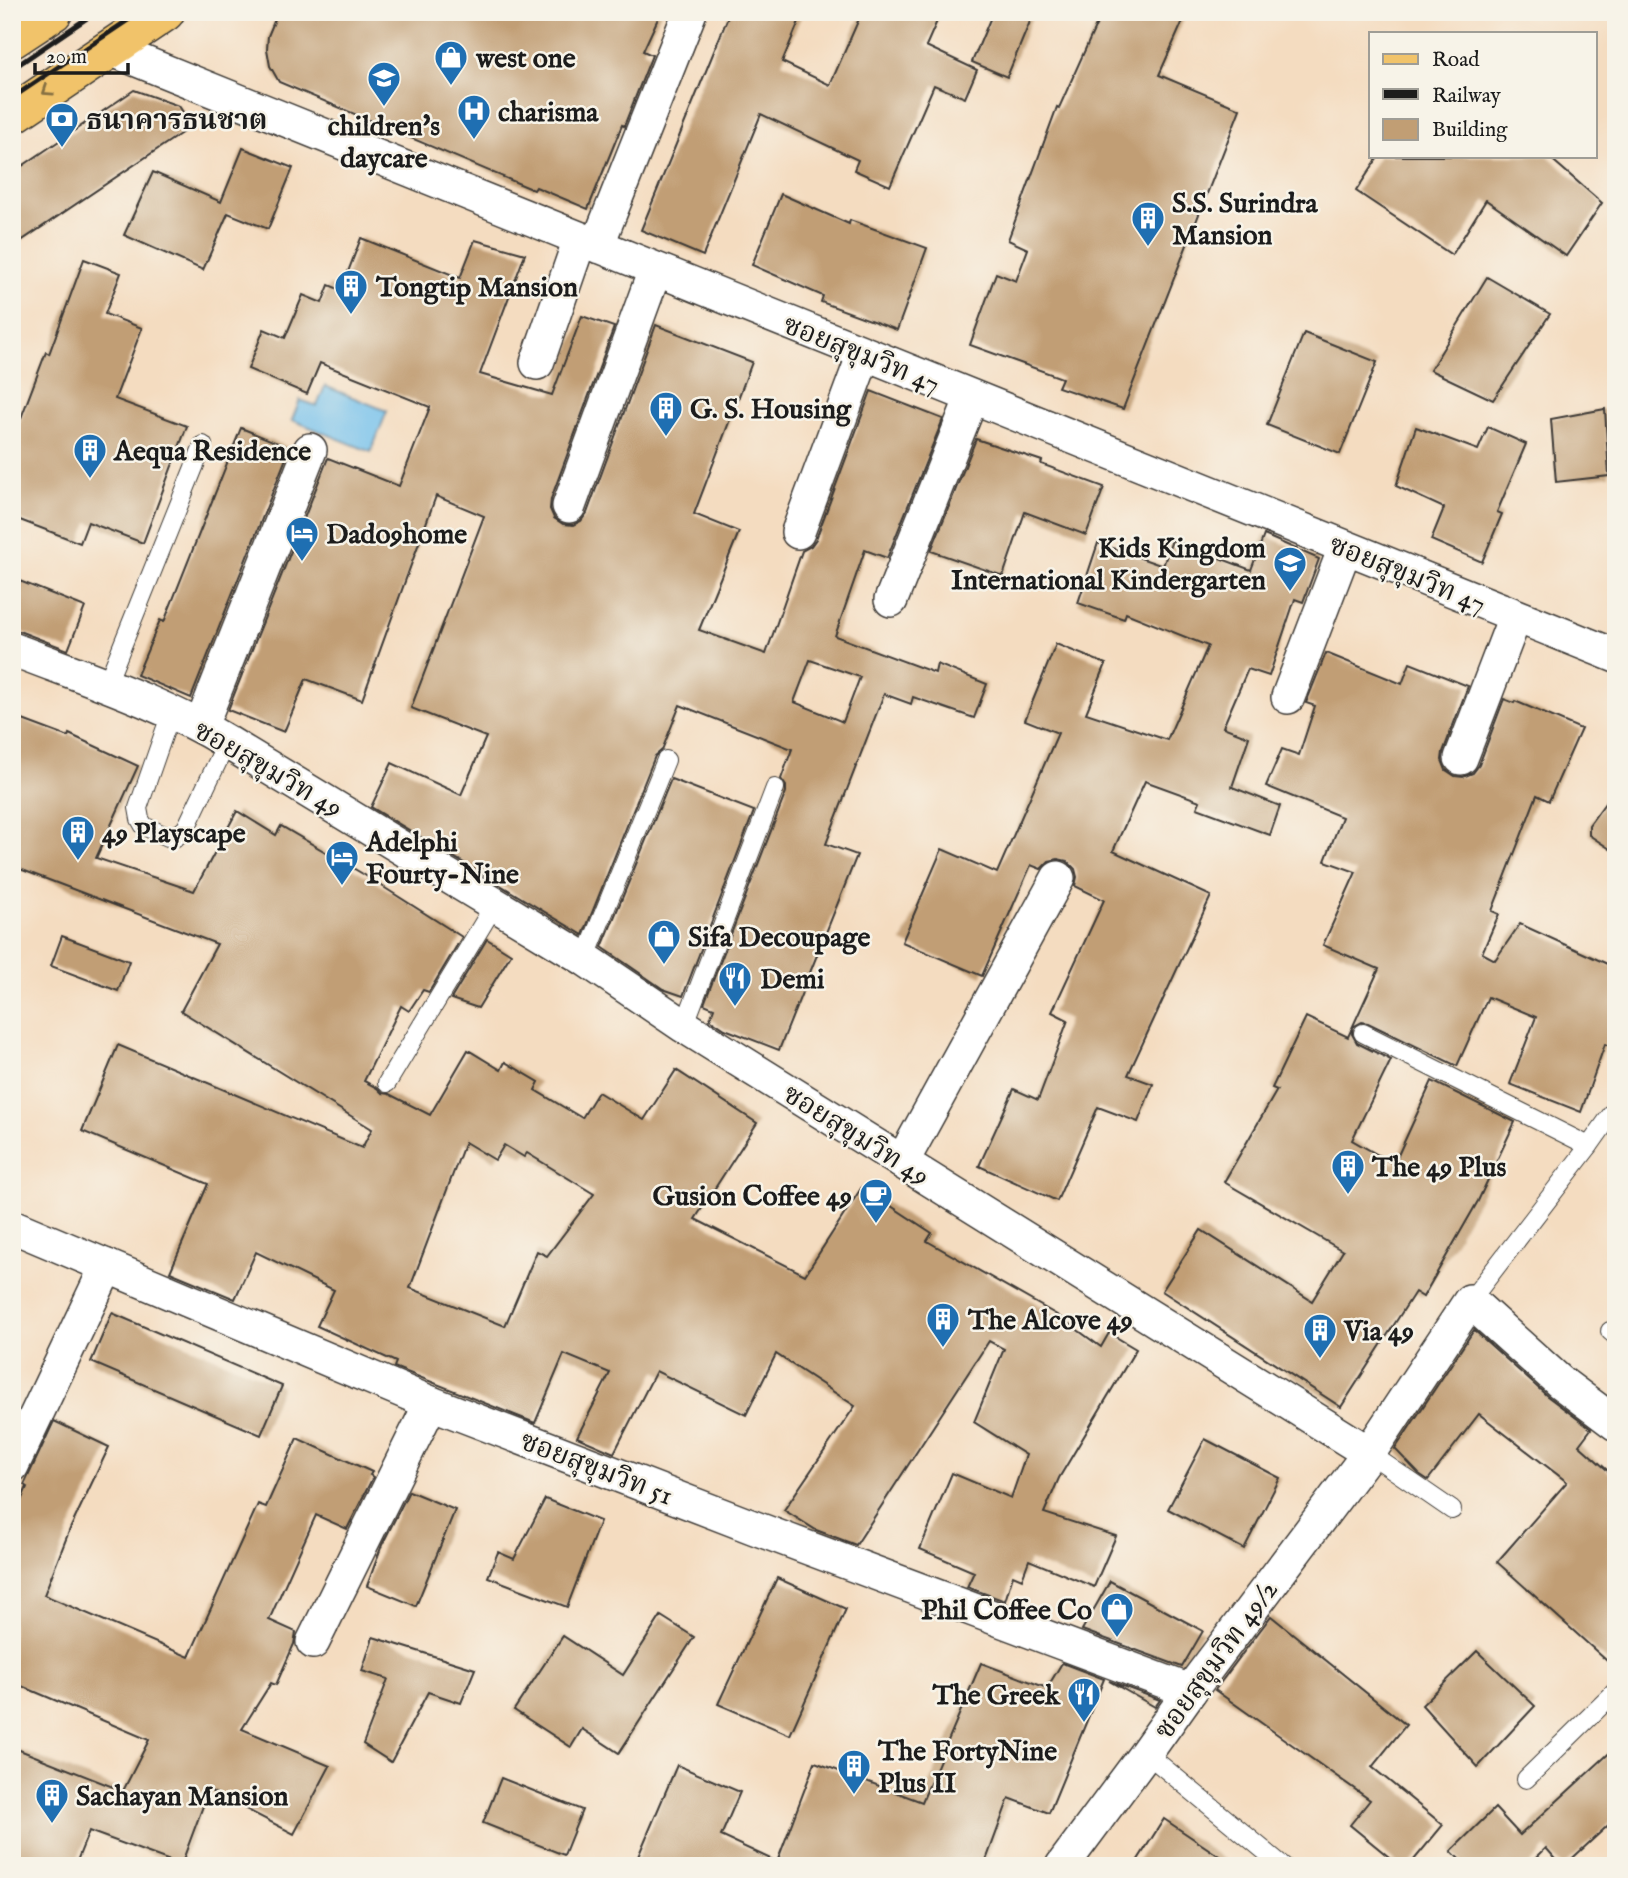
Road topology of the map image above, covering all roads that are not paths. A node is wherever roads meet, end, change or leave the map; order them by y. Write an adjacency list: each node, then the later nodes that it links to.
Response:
1 (165, 12): 3 (main road)
2 (690, 12): 5 (street)
3 (110, 49): 4 (main road, one-way to 4); 5 (street, ซอยสุขุมวิท 47)
4 (12, 115)
5 (588, 243): 6 (street, ซอยสุขุมวิท 47); 8 (street)
6 (655, 270): 7 (street, ซอยสุขุมวิท 47); 12 (street)
7 (864, 354): 9 (street, ซอยสุขุมวิท 47); 13 (street)
8 (537, 363)
9 (972, 397): 14 (street, ซอยสุขุมวิท 47); 15 (street)
10 (203, 445): 19 (lane)
11 (310, 450): 22 (street)
12 (569, 506)
13 (798, 531)
14 (1345, 548): 16 (street, ซอยสุขุมวิท 47); 20 (street)
15 (891, 600)
16 (1515, 617): 18 (street, ซอยสุขุมวิท 47); 23 (street)
17 (12, 649): 19 (street, ซอยสุขุมวิท 49)
18 (1616, 656)
19 (107, 686): 21 (street, ซอยสุขุมวิท 49)
20 (1288, 697)
21 (170, 713): 22 (street, ซอยสุขุมวิท 49); 22 (lane)
22 (214, 734): 27 (street, ซอยสุขุมวิท 49)
23 (1461, 758)
24 (666, 760): 28 (lane)
25 (775, 788): 29 (lane)
26 (1058, 878): 34 (street)
27 (495, 904): 28 (street, ซอยสุขุมวิท 49); 31 (lane)
28 (585, 959): 29 (street, ซอยสุขุมวิท 49)
29 (684, 1026): 34 (street, ซอยสุขุมวิท 49)
30 (1363, 1033): 33 (lane)
31 (387, 1083)
32 (1616, 1108): 33 (lane)
33 (1589, 1146): 37 (lane)
34 (902, 1163): 40 (street, ซอยสุขุมวิท 49)
35 (12, 1226): 36 (street, ซอยสุขุมวิท 51)
36 (107, 1266): 38 (street, ซอยสุขุมวิท 51); 41 (street)
37 (1470, 1301): 39 (street); 40 (street)
38 (431, 1404): 43 (street); 44 (street, ซอยสุขุมวิท 51)
39 (1616, 1424)
40 (1369, 1453): 42 (lane); 44 (street, ซอยสุขุมวิท 49/2)
41 (12, 1466)
42 (1452, 1510)
43 (313, 1642)
44 (1190, 1691): 46 (street, ซอยสุขุมวิท 49/2)
45 (1616, 1691): 47 (lane)
46 (1146, 1753): 48 (street, ซอยสุขุมวิท 49/2); 49 (lane)
47 (1526, 1779)
48 (1062, 1866)
49 (1283, 1866)

